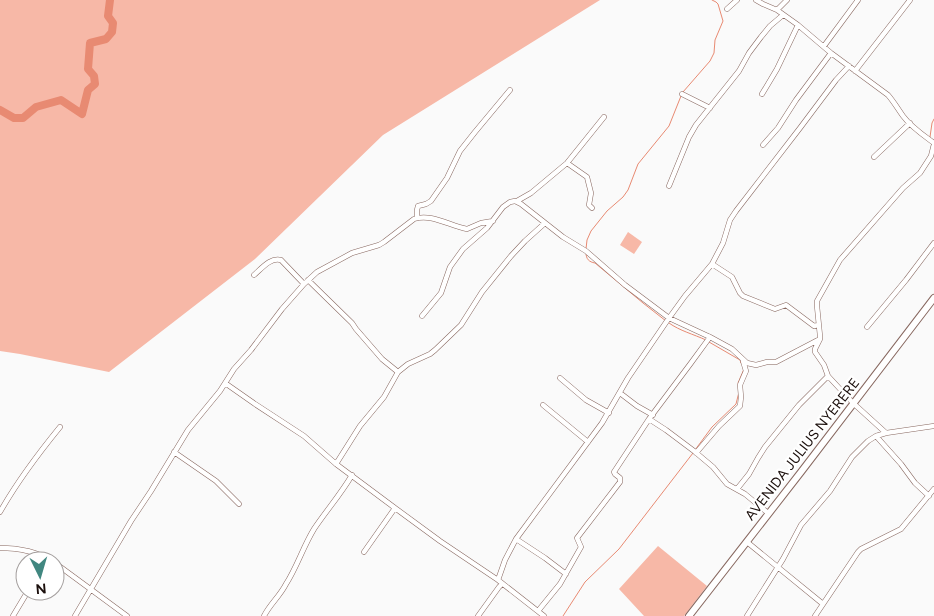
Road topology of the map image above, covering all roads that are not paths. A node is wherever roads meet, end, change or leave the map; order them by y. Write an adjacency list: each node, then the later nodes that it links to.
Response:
1 (737, 0): 6 (street)
2 (756, 0): 7 (street)
3 (787, 0): 7 (street)
4 (858, 0): 10 (street)
5 (910, 0): 13 (street)
6 (727, 9)
7 (777, 10): 8 (street)
8 (783, 15): 9 (street); 17 (street)
9 (798, 25): 10 (street); 16 (street)
10 (824, 46): 11 (street)
11 (831, 53): 12 (street); 21 (street)
12 (849, 66): 13 (street); 31 (street)
13 (856, 71): 19 (street)
14 (510, 90): 27 (street)
15 (682, 94): 17 (street)
16 (762, 94)
17 (710, 108): 24 (street)
18 (604, 117): 23 (street)
19 (910, 123): 20 (street); 22 (street)
20 (934, 144): 37 (street)
21 (763, 145)
22 (874, 157)
23 (567, 163): 25 (street); 26 (street)
24 (669, 186)
25 (517, 201): 28 (street); 29 (street)
26 (592, 208)
27 (417, 218): 28 (street); 33 (street)
28 (493, 221): 35 (street)
29 (545, 223): 36 (street); 42 (street)
30 (934, 243): 38 (street)
31 (712, 264): 36 (street); 37 (street)
32 (254, 275): 33 (street)
33 (306, 282): 42 (street); 45 (street)
34 (934, 299): 47 (street, AVENIDA JULIUS NYERERE)
35 (422, 316)
36 (669, 318): 39 (street); 46 (street)
37 (818, 325): 40 (street)
38 (867, 327)
39 (710, 337): 41 (street); 50 (street)
40 (820, 339): 41 (street); 43 (street)
41 (740, 355): 58 (street)
42 (398, 372): 59 (street)
43 (828, 376): 47 (street); 61 (street)
44 (560, 378): 49 (street)
45 (225, 383): 57 (street); 59 (street)
46 (620, 393): 49 (street); 50 (street)
47 (853, 403): 54 (street); 67 (street, AVENIDA JULIUS NYERERE)
48 (543, 405): 56 (street)
49 (608, 413): 56 (street)
50 (653, 415): 51 (street)
51 (649, 420): 58 (street); 75 (street)
52 (934, 426): 54 (street)
53 (60, 427): 66 (street)
54 (886, 433): 55 (street)
55 (876, 436): 63 (street); 73 (street)
56 (588, 442): 68 (street)
57 (174, 452): 64 (street); 77 (street)
58 (696, 453): 61 (street)
59 (336, 464): 60 (street)
60 (352, 475): 65 (street); 84 (street)
61 (737, 489): 67 (street)
62 (934, 490): 63 (street)
63 (928, 496): 79 (street)
64 (239, 504)
65 (396, 508): 72 (street); 76 (street)
66 (0, 512)
67 (768, 513): 69 (street, AVENIDA JULIUS NYERERE)
68 (516, 539): 75 (street); 76 (street)
69 (747, 542): 73 (street); 87 (street, AVENIDA JULIUS NYERERE)
70 (0, 548): 71 (street)
71 (30, 551)
72 (364, 552)
73 (778, 567): 79 (street); 88 (street)
74 (65, 570): 77 (street)
75 (566, 574): 80 (street)
76 (500, 582): 80 (street); 85 (street)
77 (91, 589): 82 (street); 83 (street)
78 (22, 601): 81 (street)
79 (823, 604): 89 (street)
80 (538, 611): 86 (street)
81 (13, 616)
82 (75, 616)
83 (128, 616)
84 (264, 616)
85 (478, 616)
86 (544, 616)
87 (689, 616)
88 (747, 616)
89 (815, 616)

